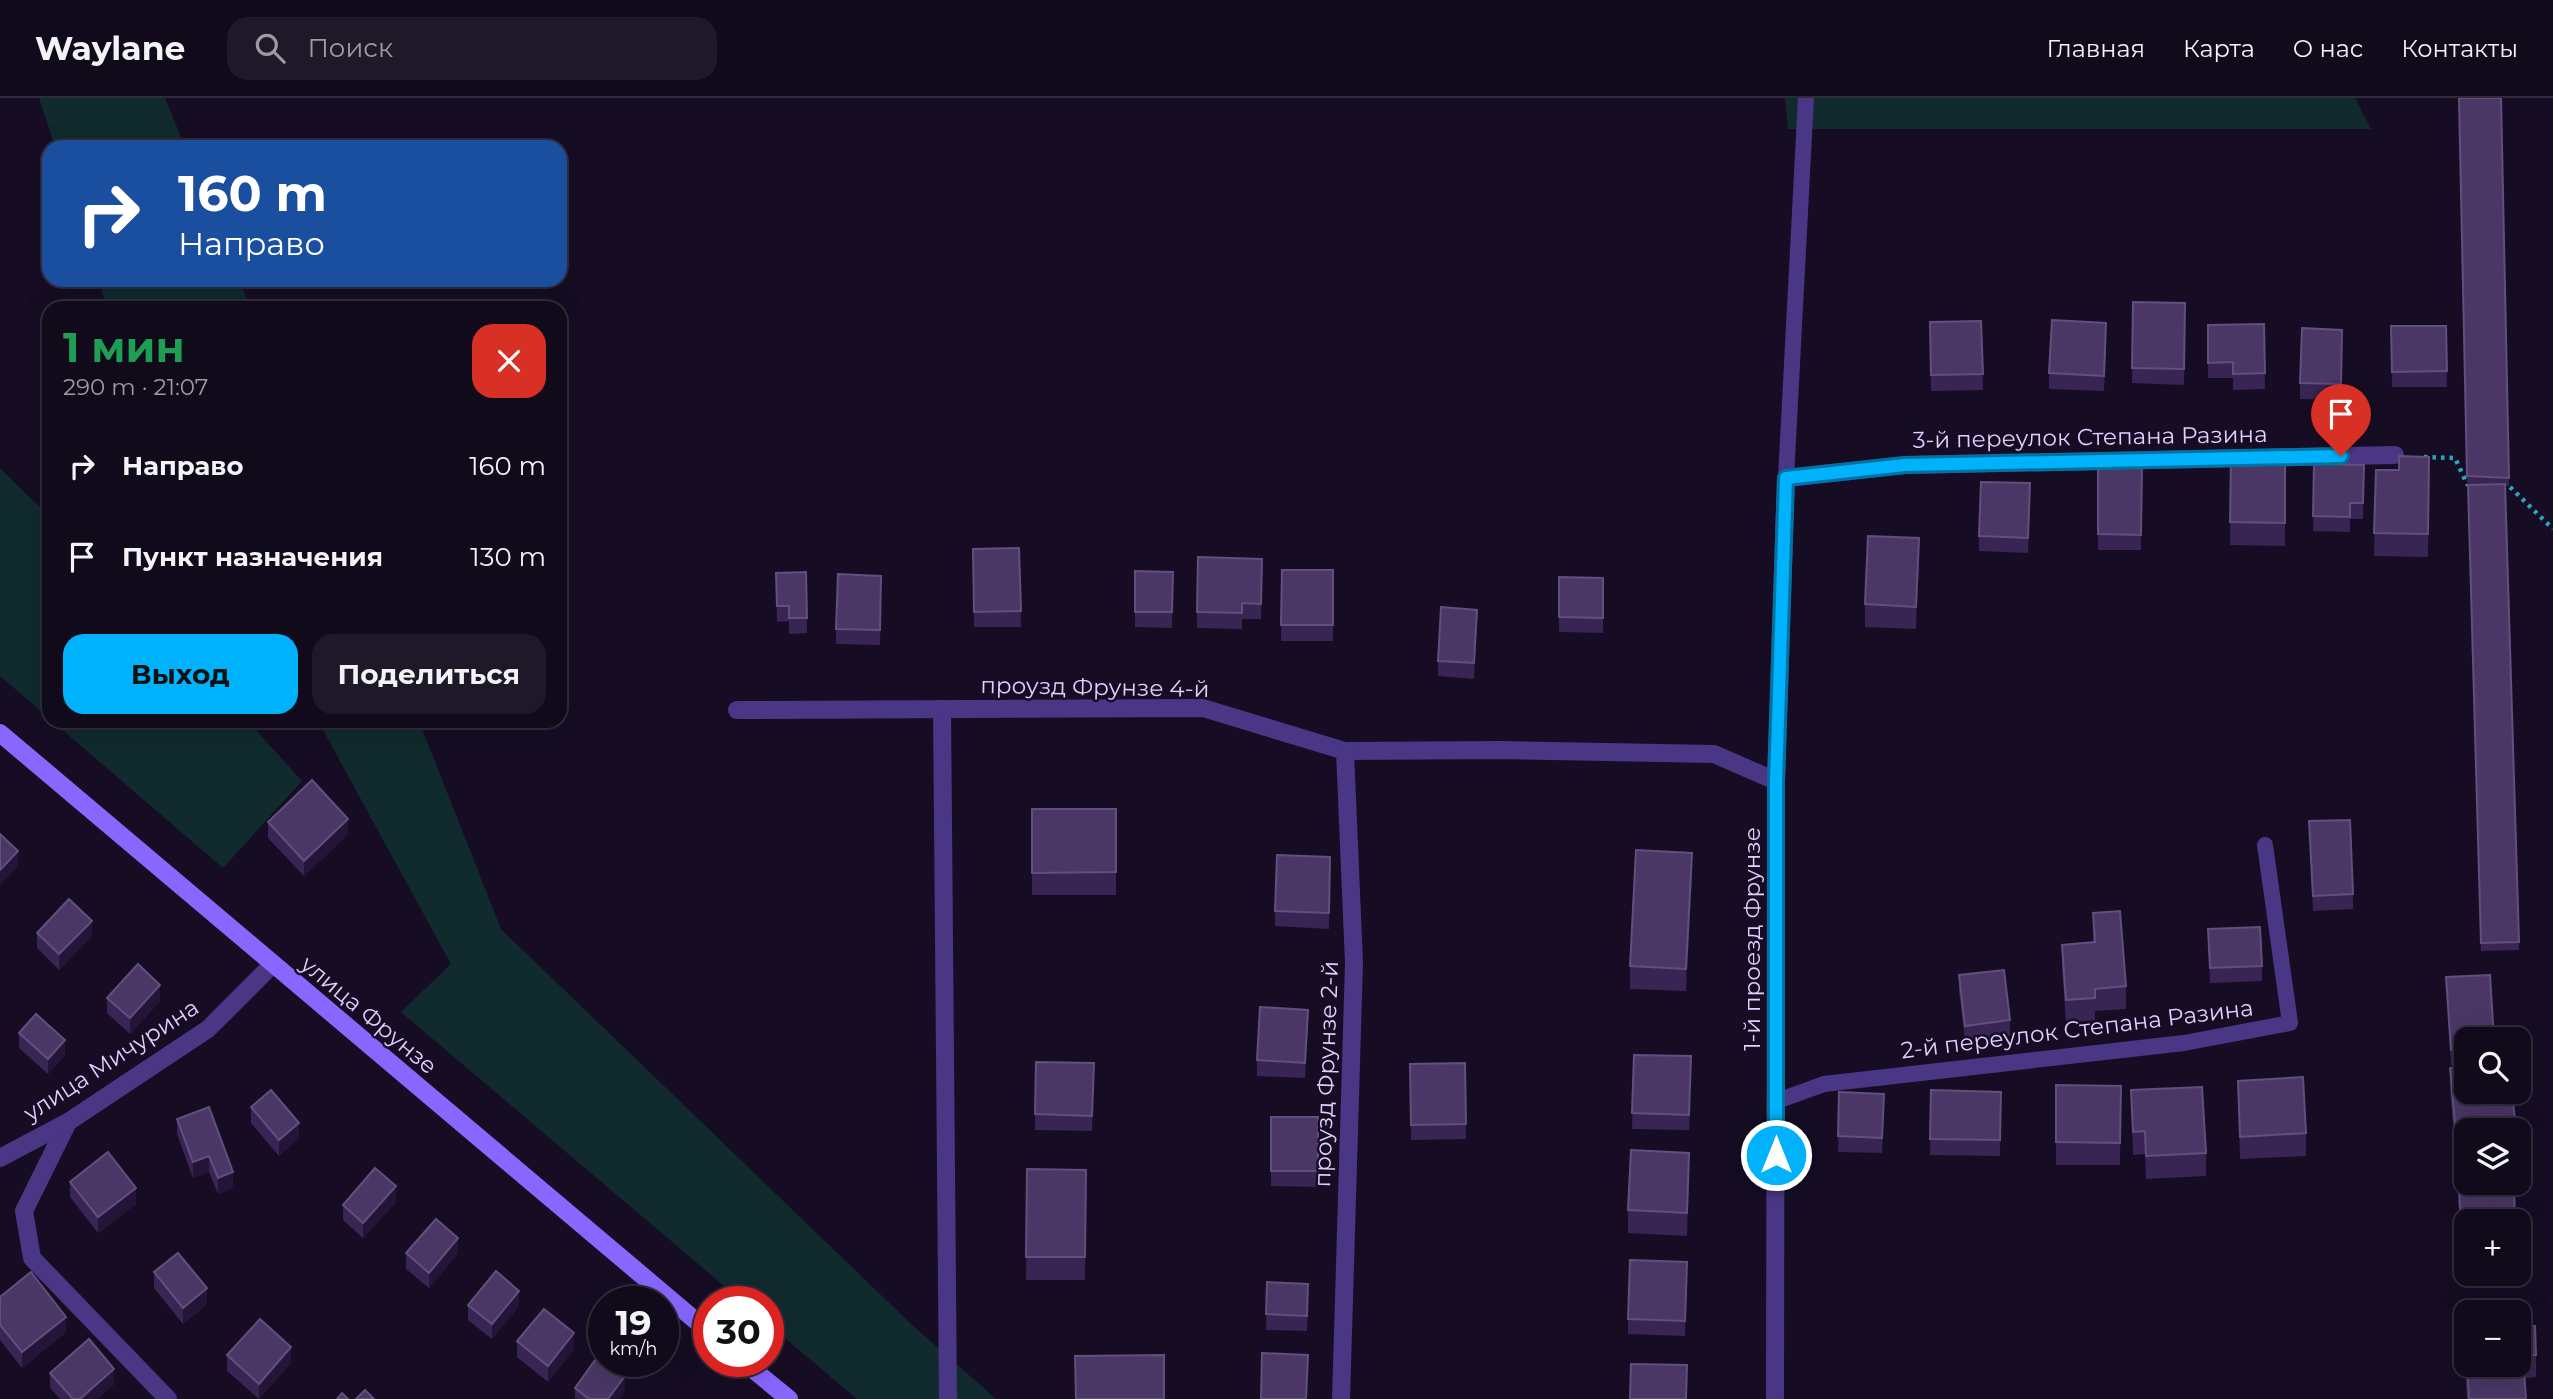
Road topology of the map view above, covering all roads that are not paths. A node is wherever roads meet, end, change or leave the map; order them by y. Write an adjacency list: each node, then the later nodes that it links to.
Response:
1 (1806, 98): 3 (lane)
2 (2395, 455): 3 (street, 3-й переулок Степана Разина)
3 (1786, 478): 8 (street, 1-й проезд Фрунзе)
4 (942, 709): 5 (street, проузд Фрунзе 4-й); 7 (street, проузд Фрунзе 4-й); 18 (street)
5 (737, 710)
6 (0, 733): 10 (street, улица Фрунзе)
7 (1345, 751): 8 (street, проузд Фрунзе 4-й); 19 (street, проузд Фрунзе 2-й)
8 (1776, 781): 11 (street, 1-й проезд Фрунзе)
9 (2265, 845): 11 (lane, 2-й переулок Степана Разина)
10 (272, 965): 12 (street, улица Мичурина); 14 (street, улица Фрунзе)
11 (1777, 1101): 20 (street, 1-й проезд Фрунзе)
12 (68, 1122): 13 (street, улица Мичурина); 16 (street)
13 (0, 1158)
14 (693, 1319)
15 (762, 1377): 17 (street)
16 (167, 1399)
17 (789, 1399)
18 (948, 1399)
19 (1341, 1399)
20 (1775, 1399)

